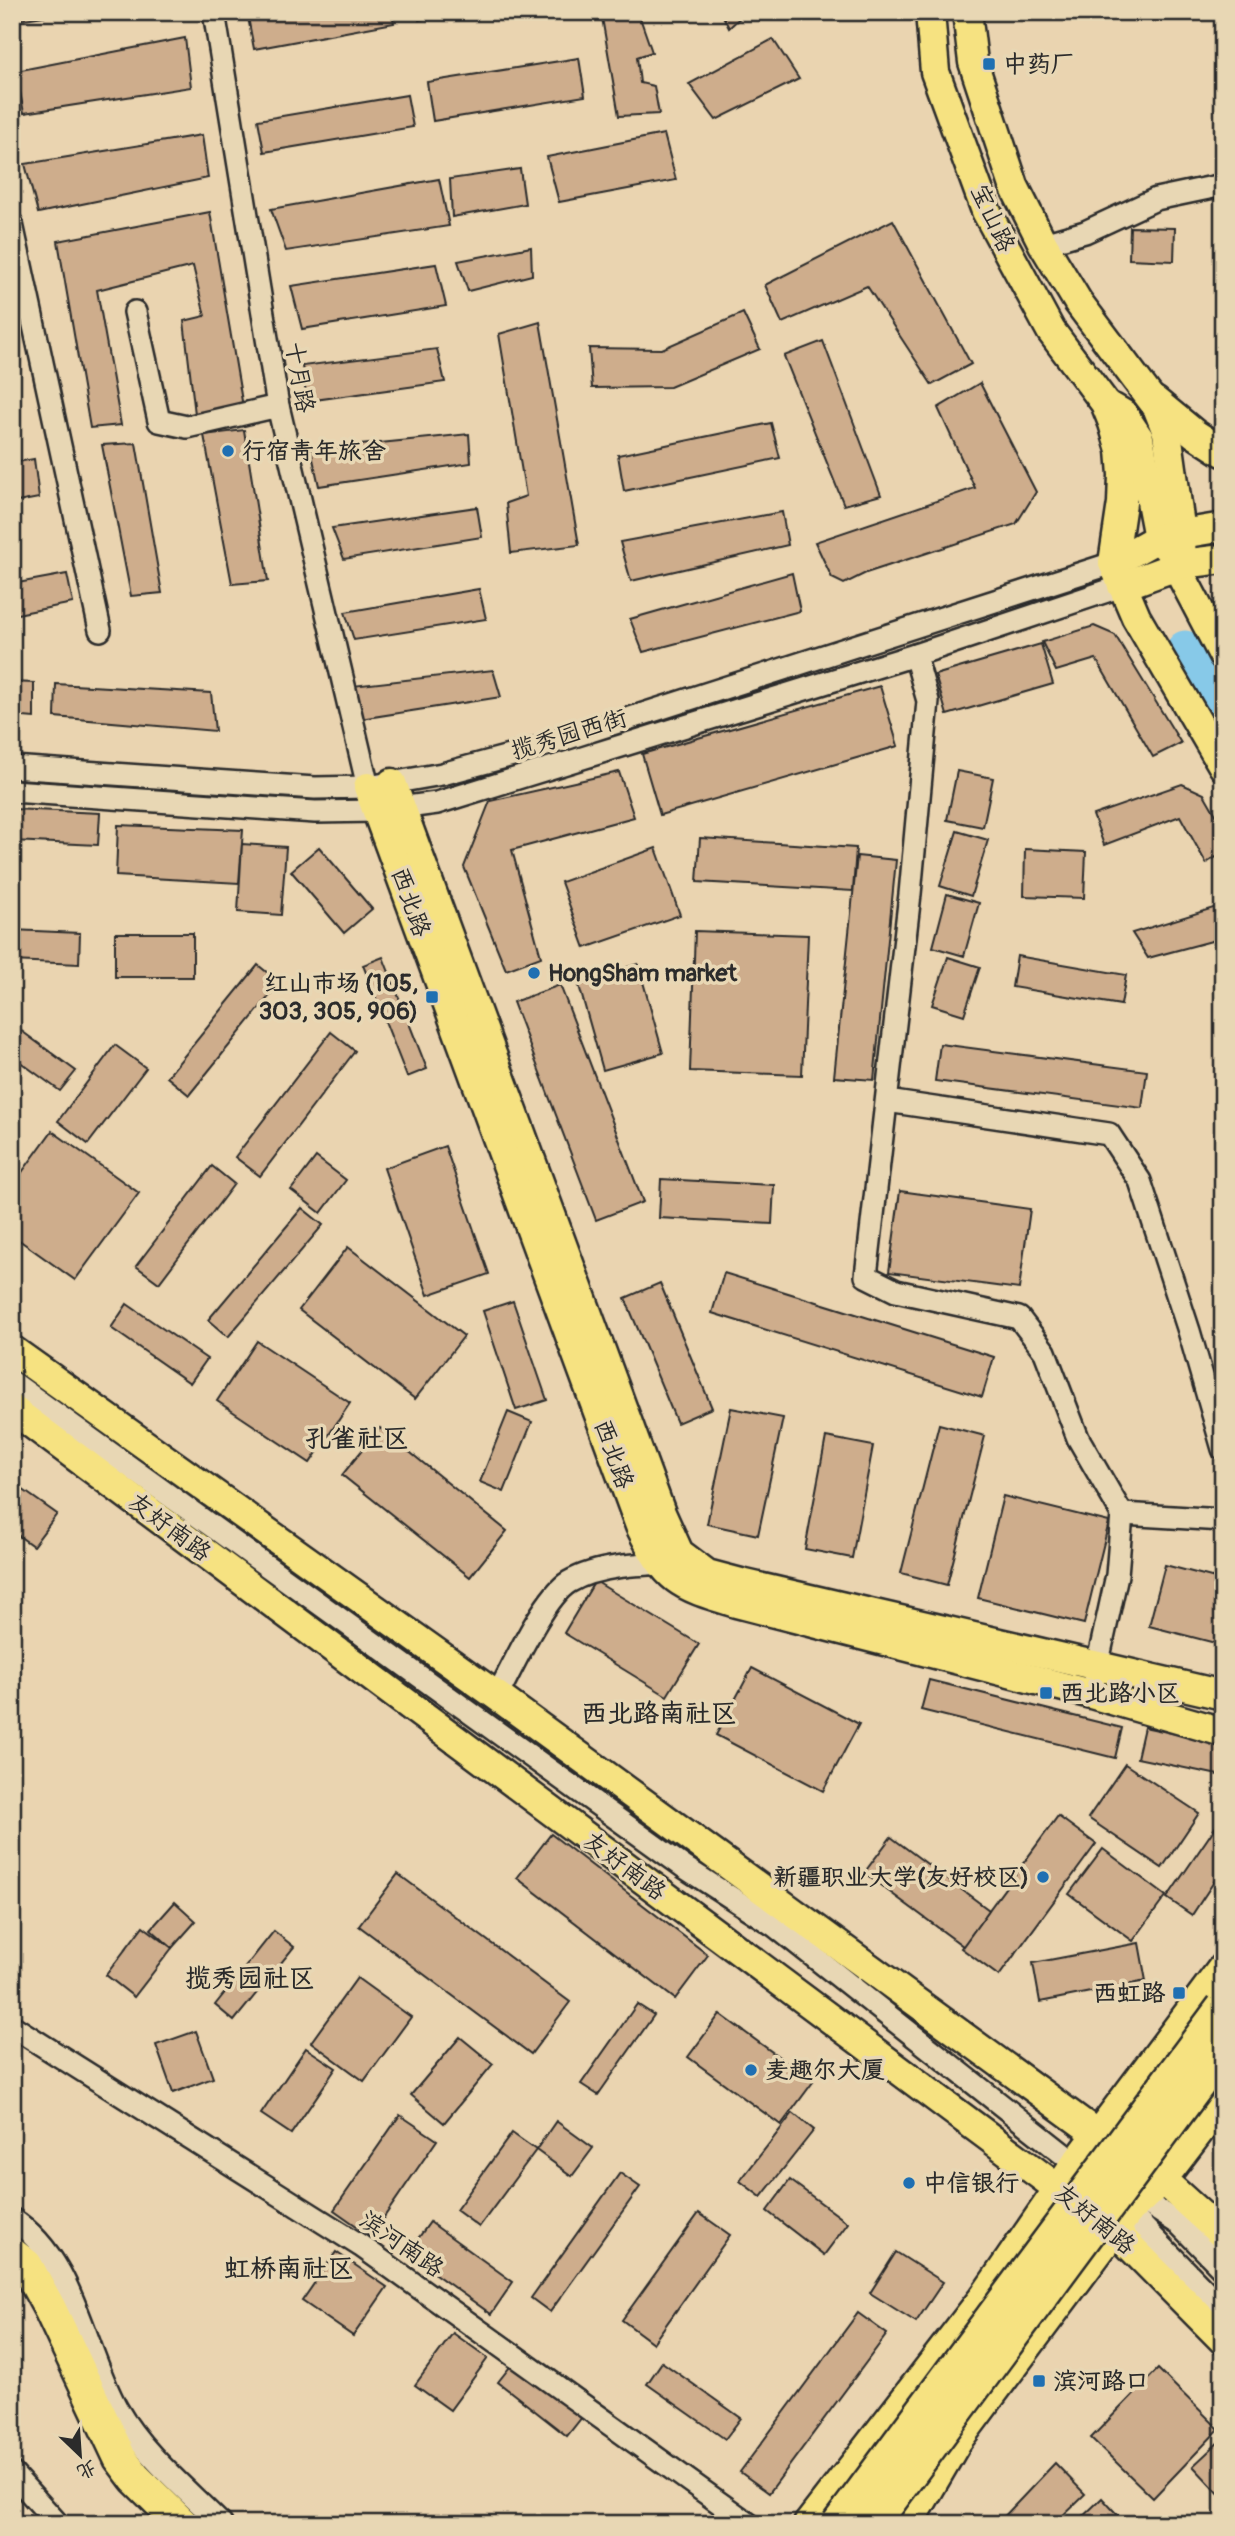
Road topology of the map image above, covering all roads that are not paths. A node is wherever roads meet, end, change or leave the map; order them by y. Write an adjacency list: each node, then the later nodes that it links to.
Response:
1 (214, 12): 10 (street, 十月路)
2 (930, 12): 9 (main road, 宝山路)
3 (967, 12): 6 (main road, 宝山路)
4 (1223, 185): 6 (street)
5 (12, 224): 17 (street)
6 (1043, 244): 8 (main road, 宝山路)
7 (135, 312): 10 (street)
8 (1144, 392): 11 (main road); 13 (main road)
9 (1105, 403): 13 (main road); 16 (main road)
10 (278, 406): 23 (street, 十月路)
11 (1223, 452)
12 (1223, 527): 13 (main road)
13 (1169, 536): 15 (main road); 16 (main road)
14 (1223, 559): 15 (main road)
15 (1182, 564): 16 (main road); 19 (main road)
16 (1117, 575): 18 (street, 揽秀园西街); 20 (main road); 23 (street, 揽秀园西街)
17 (100, 630)
18 (915, 655): 23 (street, 揽秀园西街); 24 (street)
19 (1223, 655)
20 (1223, 766)
21 (12, 767): 23 (street, 揽秀园西街)
22 (12, 791): 23 (street, 揽秀园西街)
23 (385, 798): 31 (main road, 西北路); 32 (main road, 西北路)
24 (887, 1101): 28 (street); 29 (street)
25 (12, 1350): 36 (main road)
26 (12, 1380): 45 (street)
27 (12, 1409): 47 (main road, 友好南路)
28 (1223, 1449)
29 (1122, 1514): 30 (street); 33 (street)
30 (1223, 1520)
31 (692, 1562): 32 (street); 33 (main road, 西北路)
32 (659, 1564): 34 (main road, 西北路); 36 (street)
33 (1098, 1664): 34 (street); 35 (main road, 西北路)
34 (1091, 1694): 37 (main road, 西北路)
35 (1223, 1695)
36 (497, 1696): 44 (main road)
37 (1223, 1732)
38 (1223, 1967): 44 (main road)
39 (1223, 2007): 64 (highway, bridge)
40 (12, 2026): 62 (street, 滨河南路)
41 (1223, 2050): 65 (highway, bridge)
42 (1223, 2069): 46 (main road)
43 (1223, 2101): 46 (main road)
44 (1097, 2134): 45 (main road); 46 (main road)
45 (1076, 2163): 47 (main road); 48 (street)
46 (1156, 2174): 48 (main road); 50 (main road)
47 (1059, 2190): 48 (main road, 友好南路); 63 (main road)
48 (1129, 2214): 52 (street); 54 (street); 55 (main road, 友好南路); 66 (main road)
49 (12, 2218): 61 (street)
50 (1223, 2235)
51 (12, 2254): 56 (highway)
52 (1223, 2269)
53 (12, 2289): 56 (highway)
54 (1223, 2309)
55 (1223, 2340)
56 (99, 2432): 59 (highway); 60 (highway)
57 (12, 2473): 58 (street)
58 (58, 2524)
59 (163, 2524)
60 (182, 2524)
61 (221, 2524)
62 (749, 2524)
63 (808, 2524)
64 (838, 2524)
65 (873, 2524)
66 (909, 2524)

